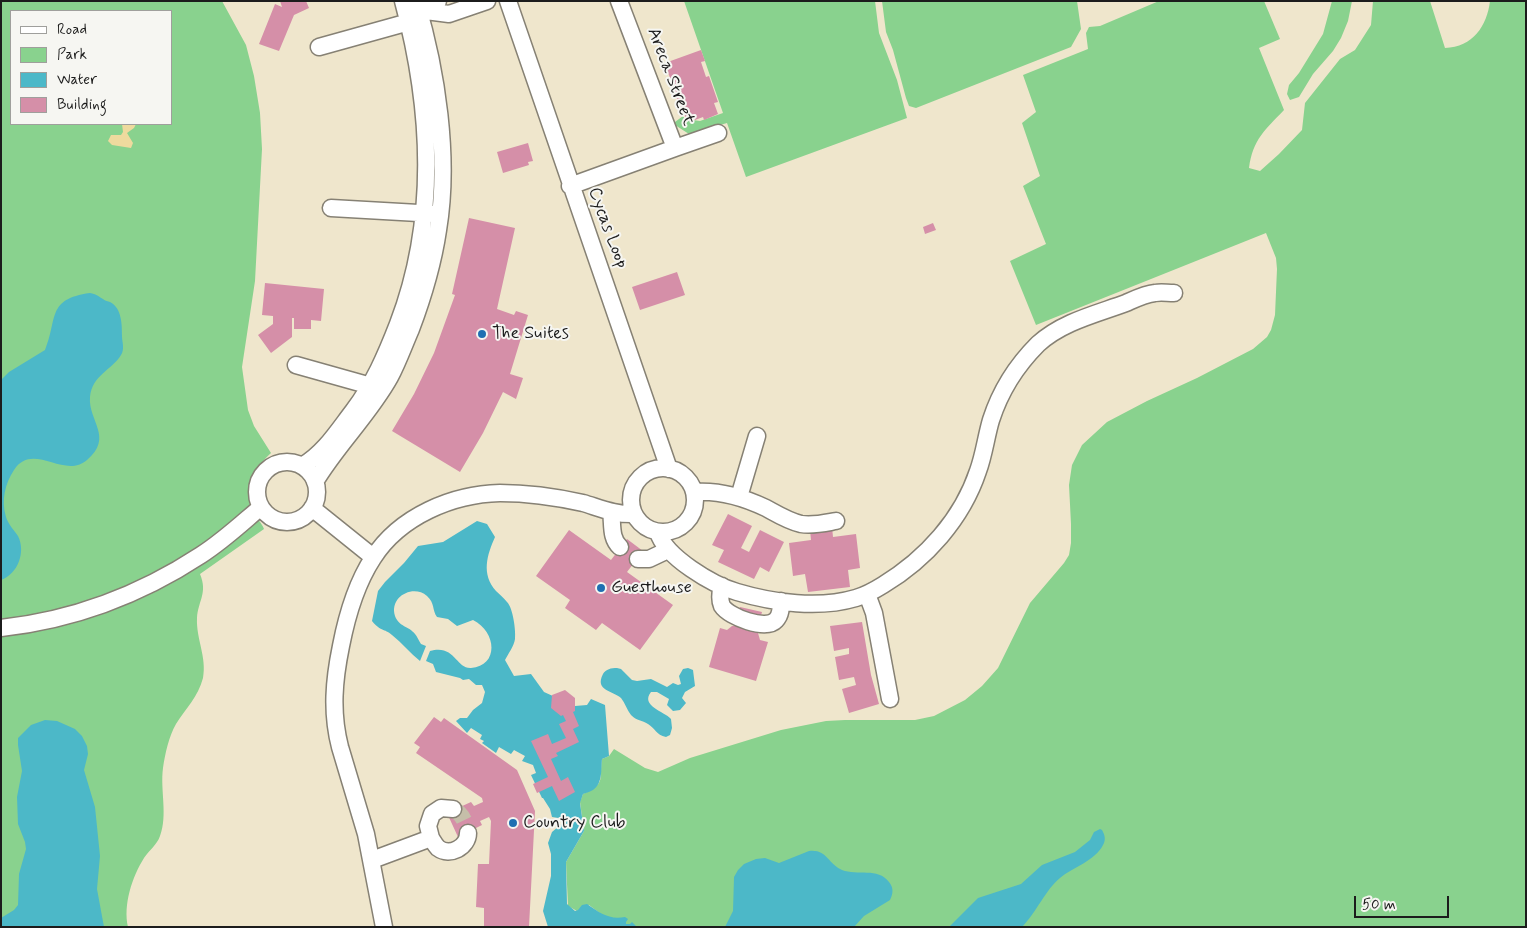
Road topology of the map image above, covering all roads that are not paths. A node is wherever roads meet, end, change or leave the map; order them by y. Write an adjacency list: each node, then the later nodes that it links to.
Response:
1 (403, 1): 5 (street)
2 (487, 1): 5 (street)
3 (508, 1): 9 (street, Cycas Loop)
4 (619, 1): 8 (street, Areca Street)
5 (422, 10): 6 (street); 11 (street)
6 (319, 47)
7 (718, 133): 8 (street)
8 (675, 148): 9 (street, Areca Street)
9 (570, 186): 17 (street, Cycas Loop)
10 (331, 208): 11 (street)
11 (432, 213): 14 (street)
12 (1174, 293): 32 (street)
13 (296, 365): 14 (street)
14 (376, 388): 16 (street); 18 (street)
15 (757, 436): 20 (street)
16 (302, 466): 18 (street); 21 (street)
17 (669, 468): 19 (street); 24 (street)
18 (315, 482): 22 (street)
19 (694, 492): 20 (street); 26 (street)
20 (738, 497): 25 (street)
21 (261, 506): 22 (street); 34 (street)
22 (312, 508): 29 (street)
23 (611, 512): 24 (street); 27 (street); 29 (street)
24 (634, 514): 26 (street)
25 (836, 521)
26 (658, 532): 28 (street)
27 (620, 547)
28 (668, 550): 30 (street); 31 (street)
29 (374, 557): 39 (street)
30 (638, 559)
31 (722, 586): 33 (street); 33 (street)
32 (867, 594): 33 (street); 35 (street)
33 (781, 601)
34 (1, 628)
35 (890, 699)
36 (454, 809): 38 (street)
37 (468, 833): 38 (street)
38 (431, 838): 39 (street)
39 (372, 860): 40 (street)
40 (384, 927)

